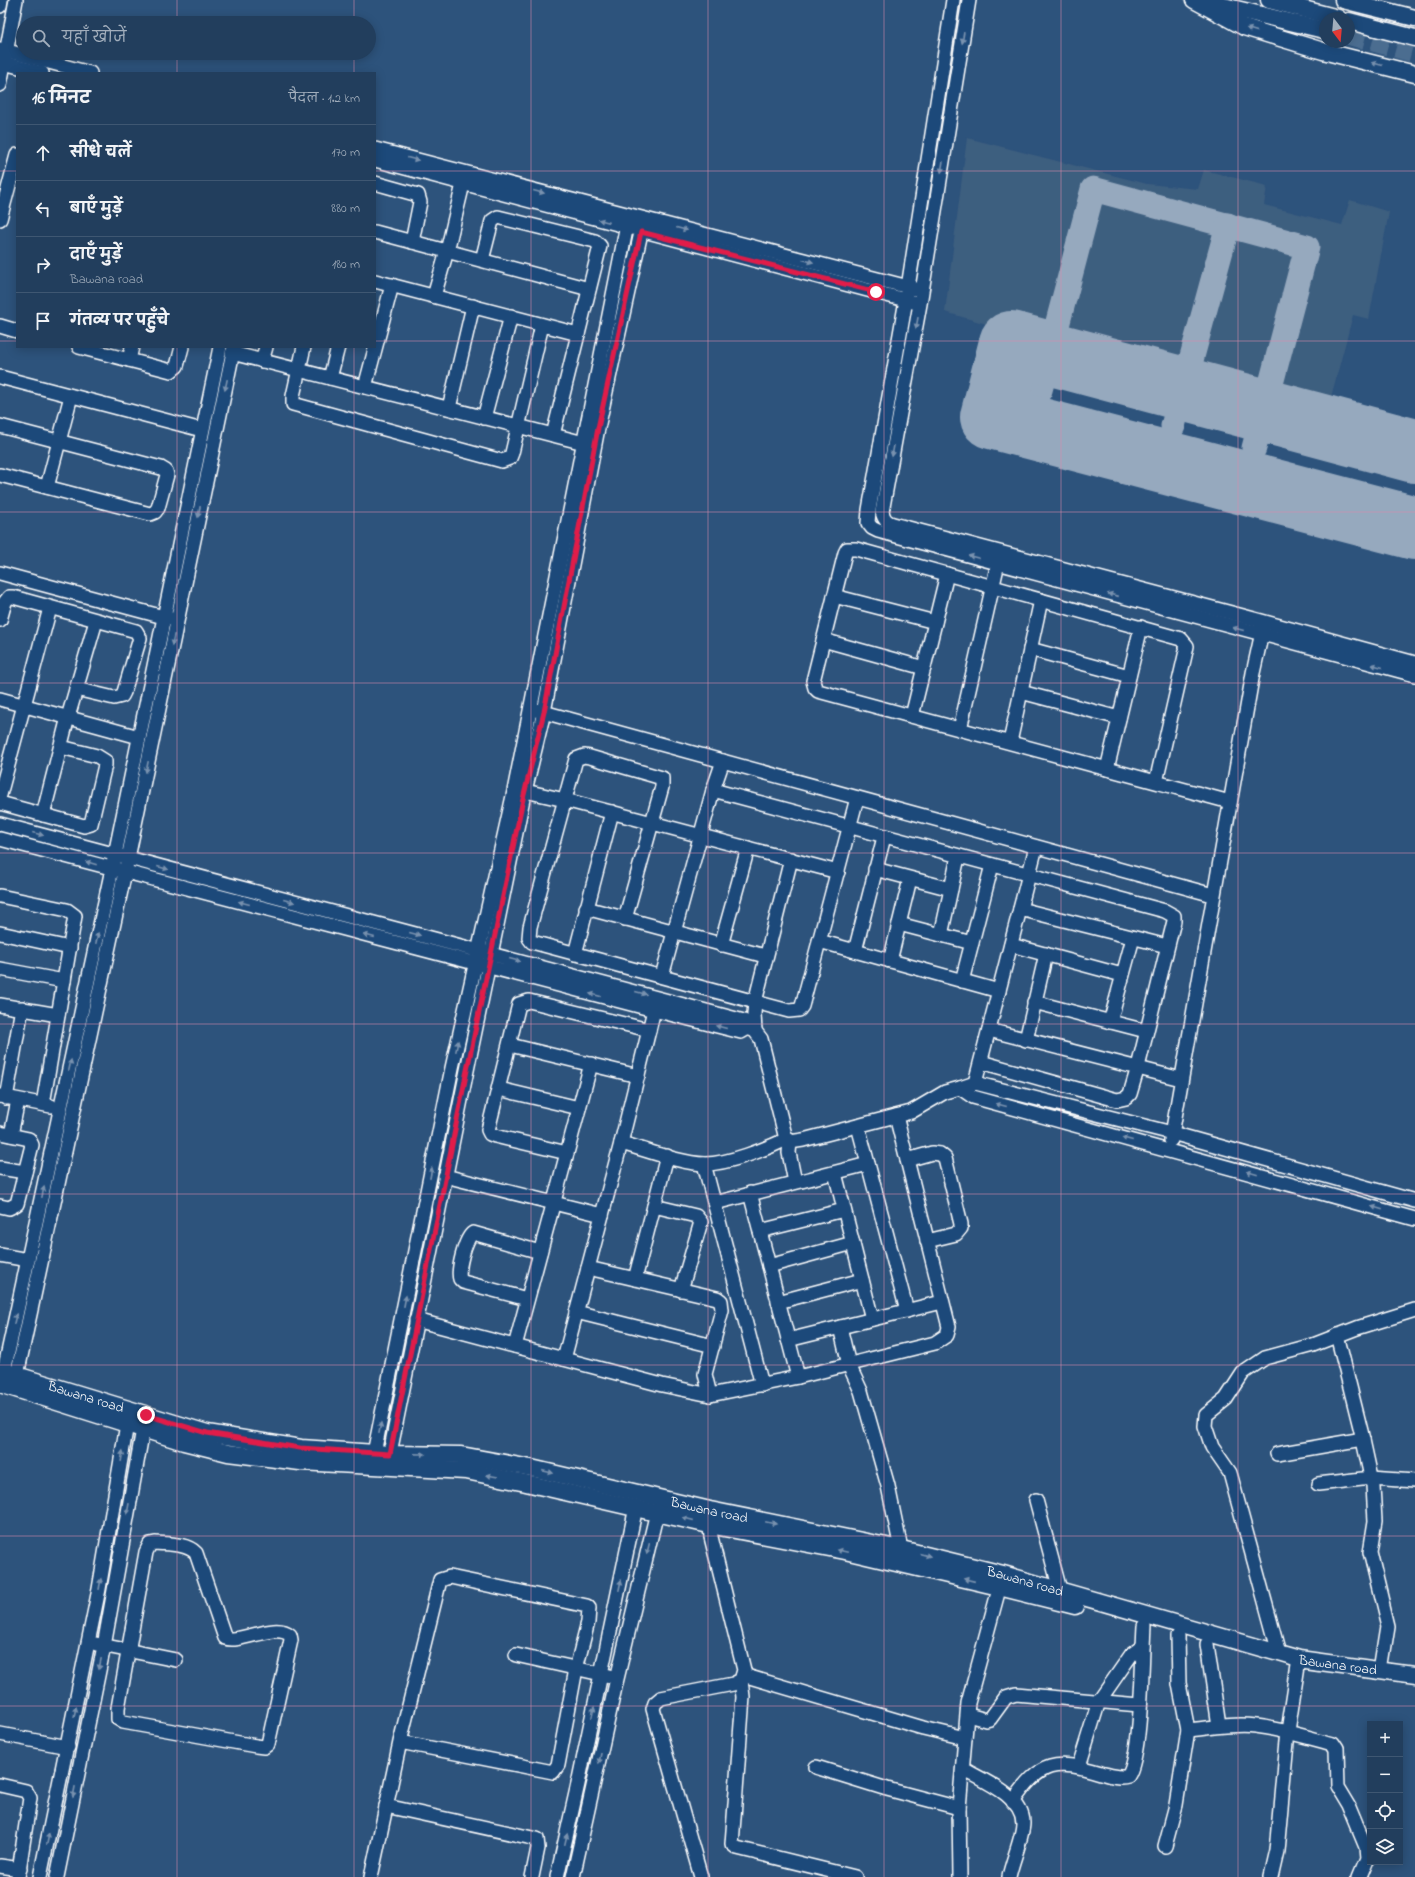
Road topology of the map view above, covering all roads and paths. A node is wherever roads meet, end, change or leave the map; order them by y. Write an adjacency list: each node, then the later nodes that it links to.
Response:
1 (1, 0): 9 (street)
2 (16, 0): 15 (street)
3 (953, 0): 37 (street)
4 (969, 0): 39 (street, one-way to 39)
5 (1194, 0): 20 (main road, one-way to 5)
6 (1200, 0): 13 (main road)
7 (1268, 0): 10 (main road)
8 (1343, 0): 11 (main road)
9 (0, 6)
10 (1319, 13)
11 (1415, 18)
12 (1355, 23): 14 (main road)
13 (1319, 29)
14 (1415, 38)
15 (3, 56): 16 (street); 18 (street); 21 (street)
16 (16, 59)
17 (23, 60): 19 (street)
18 (40, 72)
19 (85, 72)
20 (1415, 74)
21 (0, 85)
22 (376, 150): 29 (street, one-way to 29)
23 (376, 160): 26 (street)
24 (16, 164): 27 (street)
25 (376, 183): 32 (street)
26 (463, 184): 29 (street, one-way to 26); 33 (street)
27 (13, 190): 28 (street)
28 (0, 219)
29 (628, 221): 30 (street); 73 (street)
30 (643, 226): 37 (street, one-way to 37); 41 (street); 101 (street)
31 (376, 232): 32 (street)
32 (412, 242): 33 (street)
33 (447, 251): 34 (street); 40 (street)
34 (482, 260): 38 (street); 38 (street)
35 (376, 281): 36 (street)
36 (392, 285): 40 (street); 49 (street)
37 (907, 287): 39 (street); 41 (street)
38 (589, 289): 48 (street)
39 (921, 290): 42 (street)
40 (434, 296): 43 (street)
41 (906, 300): 42 (street); 76 (street, one-way to 41)
42 (920, 304): 89 (street, one-way to 89)
43 (473, 306): 44 (street); 66 (street)
44 (511, 316): 45 (street); 67 (street)
45 (542, 325): 48 (street); 69 (street)
46 (0, 326): 47 (street)
47 (16, 331)
48 (578, 334): 71 (street)
49 (376, 345)
50 (83, 348): 59 (street)
51 (132, 348): 59 (street)
52 (182, 348): 59 (street)
53 (220, 348): 70 (street)
54 (266, 348): 60 (street)
55 (304, 348): 61 (street)
56 (338, 348): 63 (street)
57 (375, 348): 64 (street)
58 (233, 350): 60 (street); 85 (street, one-way to 85)
59 (129, 360)
60 (262, 361): 61 (street)
61 (299, 370): 63 (street); 69 (street)
62 (0, 377): 65 (street)
63 (330, 378): 64 (street)
64 (365, 387): 66 (street)
65 (71, 396): 70 (street); 72 (street)
66 (449, 408): 67 (street)
67 (484, 418): 69 (street)
68 (0, 426): 72 (street)
69 (519, 426): 71 (street)
70 (202, 430): 83 (street)
71 (553, 435): 73 (street)
72 (59, 442): 75 (street); 75 (street)
73 (584, 443): 100 (street)
74 (0, 475): 75 (street)
75 (47, 487)
76 (998, 564): 79 (street); 89 (street, one-way to 76)
77 (0, 573): 83 (street)
78 (947, 574): 79 (street); 80 (street); 87 (street)
79 (993, 587): 81 (street); 105 (street)
80 (834, 596): 87 (street); 90 (street)
81 (1041, 600): 88 (street); 91 (street)
82 (50, 608): 84 (street); 86 (street); 99 (street)
83 (164, 617): 85 (street); 106 (street)
84 (0, 620)
85 (177, 620): 131 (street, one-way to 131)
86 (96, 621): 96 (street); 96 (street)
87 (935, 622): 93 (street)
88 (1141, 628): 94 (street); 111 (street)
89 (1263, 629): 92 (street); 95 (street, one-way to 89); 117 (street)
90 (823, 640): 93 (street); 102 (street)
91 (1030, 648): 94 (street); 97 (street)
92 (1415, 663)
93 (924, 668): 102 (street)
94 (1129, 676): 104 (street)
95 (1415, 676)
96 (76, 689): 103 (street)
97 (1021, 692): 104 (street); 107 (street)
98 (0, 699): 99 (street)
99 (24, 705): 103 (street); 114 (street)
100 (531, 709): 101 (street); 156 (street)
101 (544, 712): 109 (street); 113 (street)
102 (912, 716): 105 (street)
103 (68, 717): 106 (street); 108 (street)
104 (1119, 718): 110 (street)
105 (960, 729): 107 (street)
106 (139, 737): 129 (street)
107 (1010, 742): 110 (street)
108 (61, 747): 120 (street); 120 (street)
109 (723, 761): 112 (street); 115 (street)
110 (1107, 768): 111 (street)
111 (1156, 782): 117 (street)
112 (713, 790): 123 (street); 124 (street)
113 (525, 791): 116 (street); 158 (street)
114 (0, 795)
115 (857, 798): 123 (street); 127 (street)
116 (565, 800): 119 (street); 121 (street); 159 (street)
117 (1230, 802): 140 (street)
118 (0, 803): 120 (street)
119 (612, 812): 121 (street); 142 (street)
120 (43, 815)
121 (653, 823): 124 (street); 144 (street)
122 (0, 824): 129 (street, one-way to 129)
123 (850, 828): 125 (street); 136 (street)
124 (700, 835): 128 (street); 146 (street)
125 (884, 837): 130 (street); 134 (street)
126 (0, 839): 135 (street, one-way to 126)
127 (1036, 847): 137 (street); 140 (street)
128 (748, 848): 132 (street); 153 (street)
129 (114, 855): 131 (street); 135 (street)
130 (958, 856): 133 (street); 139 (street)
131 (128, 858): 135 (street); 156 (street, one-way to 156)
132 (791, 859): 136 (street); 161 (street)
133 (992, 866): 137 (street); 151 (street)
134 (875, 869): 138 (street); 157 (street)
135 (118, 870): 163 (street, one-way to 135); 194 (street, one-way to 135); 248 (street)
136 (838, 872): 150 (street)
137 (1029, 875): 143 (street); 154 (street)
138 (910, 879): 139 (street); 145 (street)
139 (952, 889): 148 (street)
140 (1213, 895): 188 (street)
141 (0, 896): 155 (street)
142 (586, 908): 144 (street); 159 (street)
143 (1020, 910): 149 (street); 152 (street)
144 (625, 919): 146 (street)
145 (899, 924): 148 (street); 162 (street)
146 (674, 932): 153 (street); 167 (street)
147 (0, 933): 155 (street)
148 (941, 935): 151 (street)
149 (1133, 938): 154 (street); 166 (street)
150 (819, 941): 157 (street); 171 (street)
151 (972, 943): 169 (street)
152 (1011, 944): 160 (street); 170 (street)
153 (721, 945): 161 (street)
154 (1168, 946): 181 (street)
155 (70, 948): 168 (street)
156 (478, 950): 158 (street); 163 (street)
157 (855, 951): 162 (street)
158 (492, 954): 164 (street); 178 (street, one-way to 178)
159 (574, 954): 167 (street)
160 (1046, 954): 166 (street); 172 (street)
161 (765, 956): 171 (street)
162 (890, 961): 169 (street)
163 (475, 964): 164 (street); 256 (street, one-way to 163)
164 (489, 968): 175 (street, one-way to 164); 211 (street)
165 (0, 969): 168 (street)
166 (1122, 975): 177 (street)
167 (662, 976): 171 (street)
168 (64, 981): 176 (street)
169 (962, 981): 170 (street)
170 (999, 991): 180 (street)
171 (755, 1002): 178 (street)
172 (1034, 1002): 177 (street); 182 (street)
173 (0, 1005): 174 (street)
174 (22, 1008): 176 (street); 192 (street)
175 (654, 1010): 178 (street, one-way to 175); 179 (street)
176 (58, 1015): 193 (street)
177 (1110, 1022): 181 (street)
178 (752, 1029): 200 (street)
179 (649, 1030): 183 (street); 187 (street)
180 (989, 1030): 182 (street); 184 (street)
181 (1146, 1031): 186 (street)
182 (1026, 1040): 186 (street)
183 (510, 1045): 185 (street); 191 (street)
184 (981, 1062): 186 (street); 189 (street)
185 (591, 1064): 187 (street); 195 (street)
186 (1138, 1067): 188 (street)
187 (638, 1076): 201 (street)
188 (1181, 1079): 198 (street)
189 (975, 1083): 190 (street); 198 (street)
190 (960, 1088): 196 (street); 202 (street, one-way to 190)
191 (499, 1089): 195 (street); 203 (street)
192 (8, 1098): 193 (street); 199 (street)
193 (43, 1104): 194 (street)
194 (61, 1107): 227 (street, one-way to 194)
195 (579, 1108): 203 (street)
196 (896, 1116): 197 (street); 205 (street)
197 (858, 1126): 200 (street); 207 (street)
198 (1172, 1133): 202 (street); 214 (street)
199 (5, 1134): 209 (street)
200 (789, 1140): 206 (street); 212 (street)
201 (621, 1143): 204 (street); 220 (street)
202 (1169, 1150): 221 (street, one-way to 202)
203 (567, 1153): 216 (street)
204 (666, 1156): 206 (street); 218 (street)
205 (907, 1160): 223 (street); 223 (street)
206 (704, 1164): 215 (street)
207 (868, 1164): 210 (street); 237 (street)
208 (0, 1168): 209 (street)
209 (25, 1172): 217 (street)
210 (835, 1172): 212 (street); 219 (street)
211 (445, 1176): 216 (street); 240 (street)
212 (795, 1182): 213 (street)
213 (750, 1193): 215 (street); 222 (street)
214 (1415, 1201)
215 (715, 1203): 250 (street)
216 (554, 1204): 220 (street); 225 (street)
217 (0, 1206)
218 (654, 1206): 230 (street); 232 (street)
219 (844, 1210): 222 (street); 224 (street)
220 (602, 1214): 229 (street)
221 (1415, 1219)
222 (760, 1231): 228 (street)
223 (927, 1241): 235 (street)
224 (853, 1243): 228 (street); 231 (street)
225 (540, 1252): 233 (street); 233 (street)
226 (0, 1255): 227 (street)
227 (28, 1260): 248 (street, one-way to 227)
228 (769, 1266): 234 (street)
229 (588, 1268): 230 (street); 238 (street)
230 (635, 1279): 232 (street)
231 (862, 1280): 234 (street); 239 (street)
232 (681, 1290): 245 (street)
233 (527, 1299): 244 (street)
234 (778, 1302): 243 (street)
235 (942, 1302): 237 (street); 247 (street)
236 (1415, 1310): 242 (street)
237 (906, 1311): 239 (street)
238 (576, 1312): 245 (street); 246 (street)
239 (872, 1319): 241 (street)
240 (416, 1320): 244 (street); 256 (street)
241 (840, 1327): 243 (street); 247 (street)
242 (1337, 1335): 254 (street); 274 (street)
243 (788, 1340): 249 (street)
244 (515, 1346): 246 (street)
245 (713, 1346): 251 (street)
246 (564, 1359): 251 (street)
247 (849, 1365): 249 (street); 264 (street)
248 (5, 1375): 252 (main road, Bawana road); 256 (main road, Bawana road)
249 (798, 1377): 250 (street)
250 (762, 1385): 251 (street)
251 (710, 1395)
252 (127, 1424): 253 (main road, Bawana road); 269 (street, one-way to 252)
253 (143, 1429): 256 (main road, Bawana road); 271 (street, one-way to 271)
254 (1363, 1439): 255 (street); 257 (street)
255 (1277, 1454)
256 (381, 1460): 261 (main road, Bawana road, one-way to 256); 263 (main road, Bawana road, one-way to 263)
257 (1371, 1478): 258 (street); 259 (street); 279 (street)
258 (1415, 1481)
259 (1318, 1484)
260 (1036, 1500): 266 (street)
261 (636, 1507): 262 (main road, Bawana road); 280 (street, one-way to 261)
262 (658, 1512): 263 (main road, Bawana road, one-way to 262); 282 (street, one-way to 282)
263 (709, 1517): 264 (main road, Bawana road, one-way to 264); 265 (main road, Bawana road, one-way to 263); 283 (street)
264 (901, 1550): 265 (main road, Bawana road, one-way to 265)
265 (1001, 1580): 266 (main road, Bawana road); 267 (main road, Bawana road); 287 (street)
266 (1060, 1590): 274 (main road, Bawana road)
267 (1144, 1626): 268 (main road, Bawana road); 272 (street)
268 (1178, 1636): 270 (main road, Bawana road); 289 (street)
269 (88, 1643): 271 (street); 294 (street, one-way to 269)
270 (1207, 1644): 277 (main road, Bawana road); 288 (street)
271 (104, 1646): 273 (street); 306 (street, one-way to 306)
272 (1143, 1646): 285 (street); 286 (street)
273 (129, 1651): 273 (street); 276 (street)
274 (1279, 1653): 277 (main road, Bawana road)
275 (516, 1655): 278 (street)
276 (176, 1660)
277 (1298, 1663): 279 (main road, Bawana road); 284 (main road, Bawana road); 290 (street)
278 (576, 1669): 280 (street); 293 (street); 293 (street)
279 (1381, 1670): 281 (main road, Bawana road)
280 (601, 1674): 282 (street); 309 (street, one-way to 280)
281 (1415, 1675)
282 (617, 1677): 310 (street, one-way to 310)
283 (742, 1678): 292 (street); 311 (street); 312 (street)
284 (1415, 1686)
285 (1099, 1701): 286 (street); 287 (street); 295 (street)
286 (1139, 1705): 295 (street)
287 (968, 1715): 292 (street)
288 (1219, 1726): 289 (street); 290 (street)
289 (1188, 1730): 302 (street)
290 (1288, 1731): 315 (street); 316 (street)
291 (0, 1734): 294 (street)
292 (965, 1738): 297 (street)
293 (400, 1742): 300 (street)
294 (68, 1747): 305 (street, one-way to 294)
295 (1079, 1766): 299 (street)
296 (816, 1767): 301 (street)
297 (963, 1769): 299 (street); 301 (street)
298 (0, 1785): 304 (street)
299 (1013, 1802): 314 (street)
300 (386, 1806): 307 (street); 308 (street)
301 (959, 1808): 313 (street)
302 (1165, 1846)
303 (0, 1866): 304 (street)
304 (19, 1873)
305 (40, 1877)
306 (57, 1877)
307 (371, 1877)
308 (532, 1877)
309 (557, 1877)
310 (573, 1877)
311 (701, 1877)
312 (855, 1877)
313 (960, 1877)
314 (1009, 1877)
315 (1271, 1877)
316 (1359, 1877)

